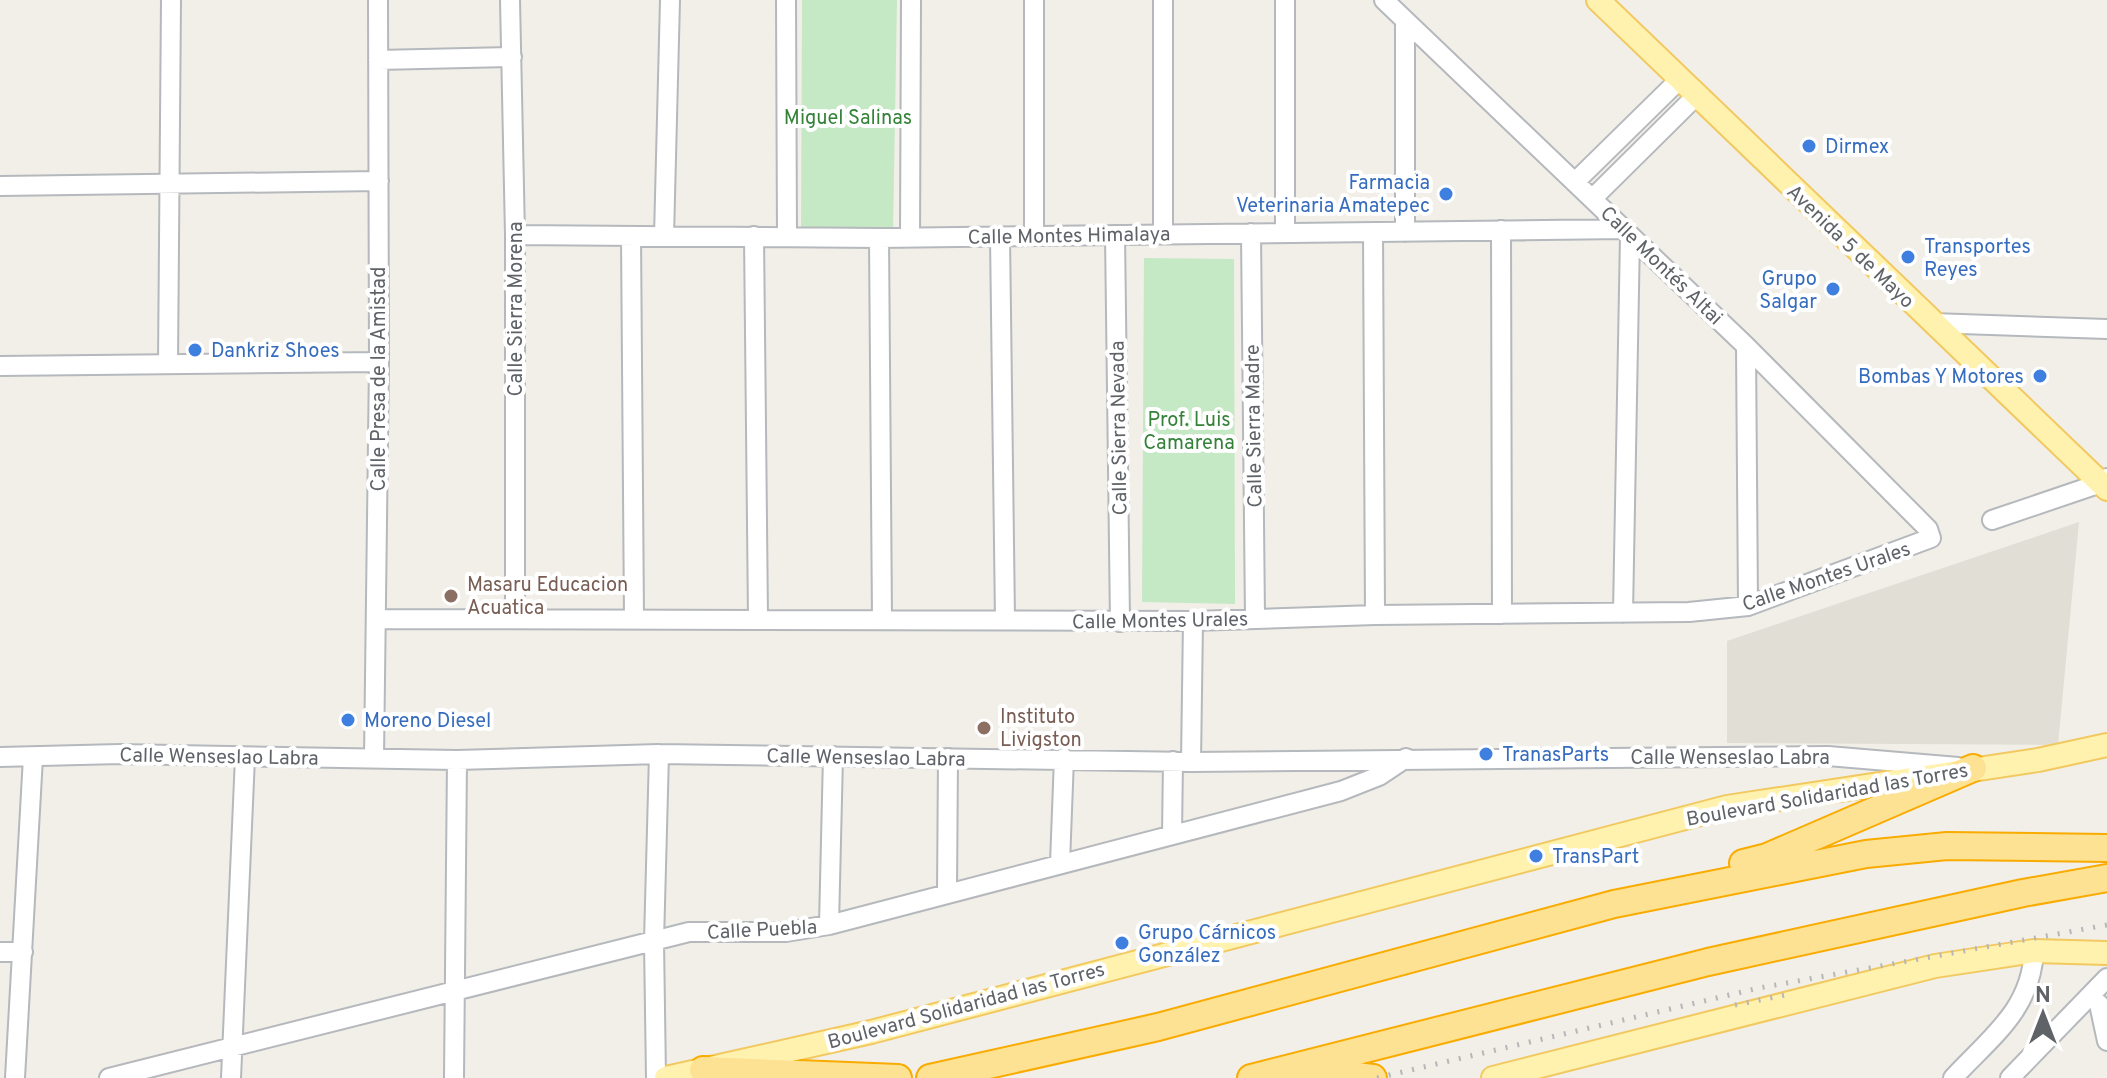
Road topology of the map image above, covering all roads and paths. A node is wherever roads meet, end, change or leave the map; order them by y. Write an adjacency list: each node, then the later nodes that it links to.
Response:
1 (171, 0): 19 (street)
2 (378, 0): 14 (street, Calle Presa de la Amistad)
3 (510, 0): 13 (street, Calle Sierra Morena)
4 (670, 0): 32 (street)
5 (786, 0): 34 (street)
6 (911, 0): 37 (street)
7 (1034, 0): 36 (street)
8 (1163, 0): 26 (street)
9 (1285, 0): 28 (street)
10 (1384, 0): 12 (street, Calle Montés Altai)
11 (1598, 0): 15 (main road, Avenida 5 de Mayo)
12 (1405, 22): 18 (street, Calle Montés Altai); 24 (street)
13 (512, 57): 14 (street); 29 (street, Calle Sierra Morena)
14 (378, 60): 17 (street, Calle Presa de la Amistad)
15 (1679, 80): 16 (main road, Avenida 5 de Mayo); 18 (street)
16 (1696, 96): 21 (street); 39 (main road, Avenida 5 de Mayo)
17 (379, 181): 19 (street); 42 (street, Calle Presa de la Amistad)
18 (1576, 181): 21 (street, Calle Montés Altai)
19 (172, 184): 20 (street); 43 (street)
20 (0, 186)
21 (1593, 198): 25 (street, Calle Montés Altai)
22 (1501, 230): 24 (street, Calle Montes Himalaya); 25 (street, Calle Montes Himalaya); 50 (street)
23 (1373, 232): 24 (street, Calle Montes Himalaya); 28 (street, Calle Montes Himalaya); 51 (street)
24 (1405, 232)
25 (1626, 232): 41 (street, Calle Montés Altai); 49 (street)
26 (1163, 233): 27 (street, Calle Montes Himalaya); 30 (street, Calle Montes Himalaya)
27 (1251, 233): 28 (street, Calle Montes Himalaya); 55 (street, Calle Sierra Madre)
28 (1285, 233)
29 (515, 235): 31 (street, Calle Montes Himalaya); 52 (street, Calle Sierra Morena)
30 (1115, 235): 36 (street, Calle Montes Himalaya); 60 (street, Calle Sierra Nevada)
31 (631, 236): 32 (street, Calle Montes Himalaya); 53 (street)
32 (664, 236): 33 (street, Calle Montes Himalaya)
33 (754, 236): 34 (street, Calle Montes Himalaya); 54 (street)
34 (787, 236): 38 (street, Calle Montes Himalaya)
35 (1000, 236): 36 (street, Calle Montes Himalaya); 37 (street, Calle Montes Himalaya); 58 (street)
36 (1034, 236)
37 (910, 237): 38 (street, Calle Montes Himalaya)
38 (879, 238): 57 (street)
39 (1932, 323): 40 (street); 45 (main road, Avenida 5 de Mayo)
40 (2107, 329)
41 (1746, 346): 47 (street, Calle Montés Altai); 48 (street)
42 (379, 362): 43 (street); 56 (street, Calle Presa de la Amistad)
43 (168, 364): 44 (street)
44 (0, 366)
45 (2105, 483): 46 (street)
46 (1992, 520)
47 (1931, 538): 48 (street, Calle Montes Urales)
48 (1748, 606): 49 (street, Calle Montes Urales)
49 (1623, 613): 50 (street, Calle Montes Urales)
50 (1502, 614): 51 (street, Calle Montes Urales)
51 (1375, 615): 55 (street, Calle Montes Urales)
52 (515, 617): 53 (street, Calle Montes Urales); 56 (street, Calle Montes Urales)
53 (634, 618): 54 (street, Calle Montes Urales)
54 (758, 618): 57 (street, Calle Montes Urales)
55 (1255, 618): 59 (street, Calle Montes Urales)
56 (376, 619): 67 (street, Calle Presa de la Amistad)
57 (882, 620): 58 (street, Calle Montes Urales)
58 (1005, 620): 60 (street, Calle Montes Urales)
59 (1193, 621): 60 (street, Calle Montes Urales); 72 (street)
60 (1120, 622)
61 (2107, 745): 73 (main road, Boulevard Solidaridad las Torres)
62 (659, 754): 63 (street, Calle Wenseslao Labra); 71 (street, Calle Wenseslao Labra); 81 (street)
63 (833, 756): 68 (street, Calle Wenseslao Labra); 80 (street)
64 (0, 757): 65 (street, Calle Wenseslao Labra)
65 (33, 757): 66 (street, Calle Wenseslao Labra); 84 (street)
66 (245, 757): 67 (street, Calle Wenseslao Labra); 91 (street)
67 (374, 758): 71 (street, Calle Wenseslao Labra)
68 (948, 758): 69 (street, Calle Wenseslao Labra); 78 (street)
69 (1064, 758): 72 (street, Calle Wenseslao Labra); 76 (street)
70 (1407, 758): 72 (street, Calle Wenseslao Labra); 73 (street, Calle Wenseslao Labra); 74 (street, Calle Puebla)
71 (457, 760): 87 (street)
72 (1182, 761): 74 (street)
73 (1973, 768): 79 (highway); 93 (main road, Boulevard Solidaridad las Torres)
74 (1172, 835): 76 (street, Calle Puebla)
75 (2107, 848): 79 (highway)
76 (1060, 863): 78 (street, Calle Puebla)
77 (2107, 878): 92 (highway)
78 (947, 892): 80 (street, Calle Puebla)
79 (1614, 904): 101 (highway)
80 (829, 925): 81 (street, Calle Puebla)
81 (654, 941): 87 (street, Calle Puebla); 98 (street)
82 (2034, 951): 85 (main road); 104 (main road); 105 (street)
83 (0, 952): 84 (street)
84 (23, 952): 94 (street)
85 (2107, 953)
86 (2107, 978): 89 (street)
87 (454, 989): 91 (street, Calle Puebla); 97 (street)
88 (2103, 1004): 89 (street); 90 (street)
89 (2079, 1008): 106 (street)
90 (2107, 1041)
91 (232, 1045): 95 (street, Calle Puebla); 96 (street)
92 (1289, 1068): 102 (highway); 103 (highway)
93 (703, 1070): 99 (main road, Boulevard Solidaridad las Torres); 100 (highway)
94 (15, 1078)
95 (109, 1078)
96 (231, 1078)
97 (454, 1078)
98 (656, 1078)
99 (666, 1078)
100 (898, 1078)
101 (930, 1078)
102 (1251, 1078)
103 (1373, 1078)
104 (1493, 1078)
105 (1953, 1078)
106 (2010, 1078)

